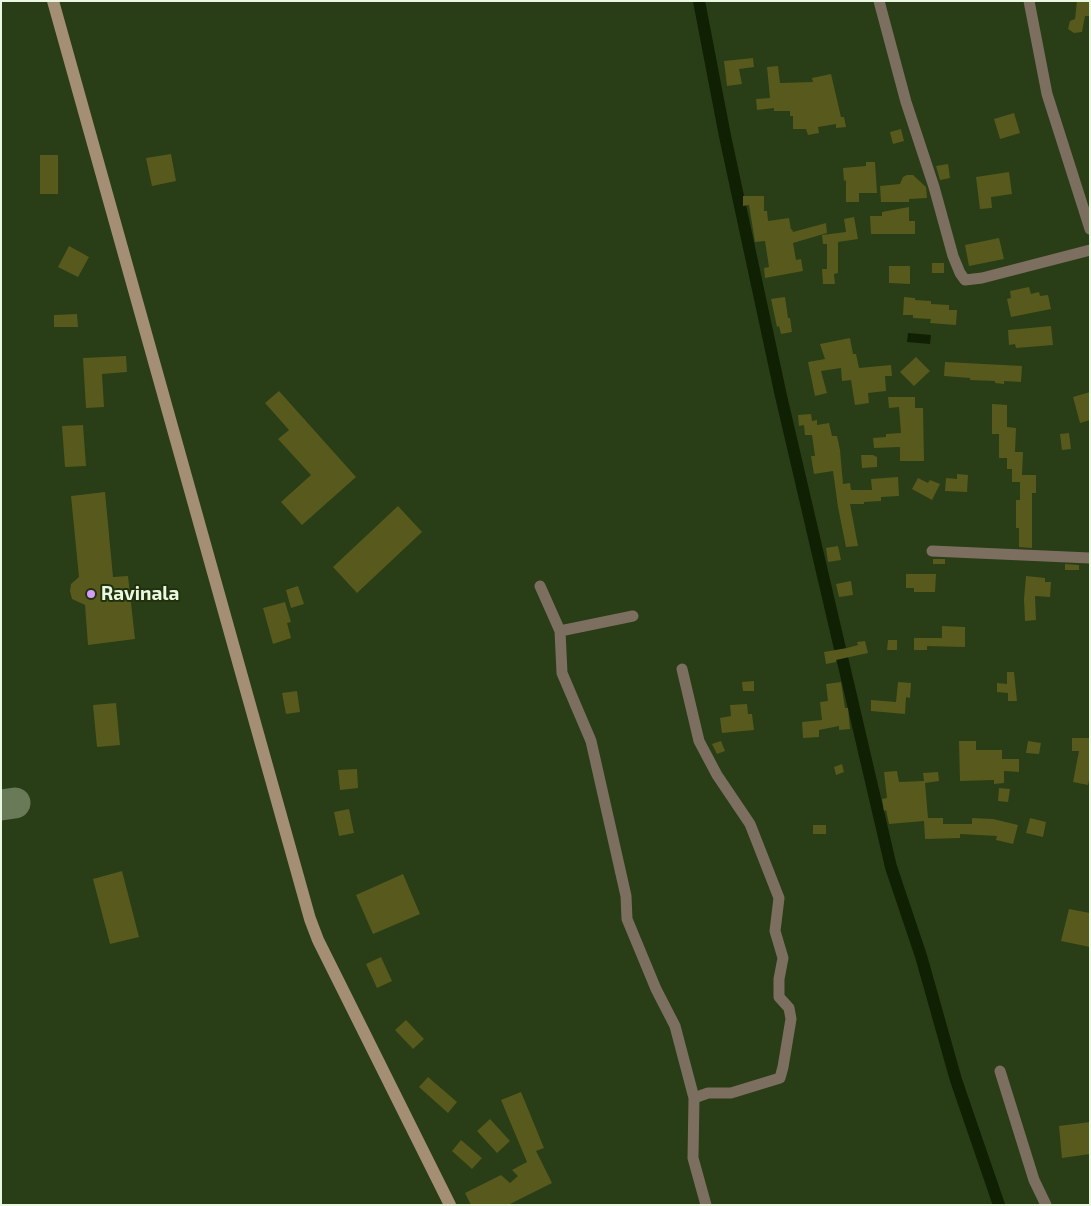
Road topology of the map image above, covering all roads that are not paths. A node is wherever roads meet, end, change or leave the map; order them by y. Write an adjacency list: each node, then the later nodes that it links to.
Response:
1 (53, 1): 14 (main road)
2 (879, 1): 5 (street)
3 (1029, 1): 4 (street)
4 (1089, 224)
5 (1090, 250)
6 (932, 551): 7 (street)
7 (1090, 558)
8 (540, 586): 10 (street)
9 (633, 616): 10 (street)
10 (560, 631): 13 (street)
11 (682, 670): 13 (street)
12 (1000, 1071): 16 (street)
13 (694, 1098): 15 (street)
14 (450, 1205)
15 (706, 1205)
16 (1046, 1205)

